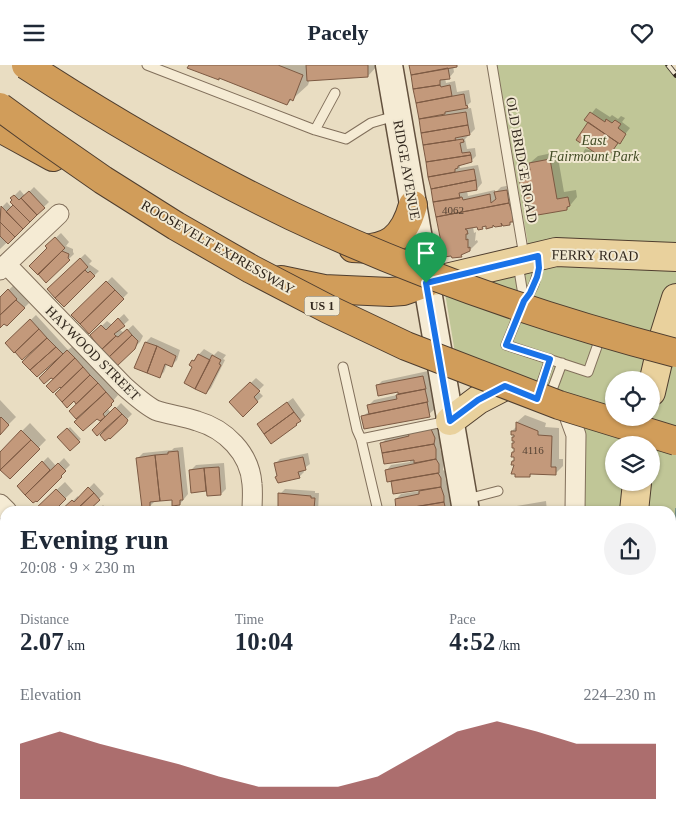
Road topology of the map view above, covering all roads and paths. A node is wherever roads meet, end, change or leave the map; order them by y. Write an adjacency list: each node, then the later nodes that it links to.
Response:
1 (26, 65): 21 (highway, bridge)
2 (51, 65): 13 (highway)
3 (146, 65): 10 (lane)
4 (389, 65): 8 (main road, RIDGE AVENUE)
5 (492, 65): 15 (lane, OLD BRIDGE ROAD)
6 (335, 93): 10 (lane)
7 (0, 107): 32 (highway, ROOSEVELT EXPRESSWAY / US 1, bridge)
8 (398, 116): 10 (lane); 11 (main road, RIDGE AVENUE)
9 (0, 128): 17 (highway)
10 (315, 130)
11 (413, 205): 13 (highway); 18 (main road, RIDGE AVENUE)
12 (59, 214): 16 (street)
13 (351, 248): 18 (highway)
14 (676, 257): 15 (main road, FERRY ROAD)
15 (527, 259): 18 (main road, FERRY ROAD); 20 (lane, OLD BRIDGE ROAD); 20 (lane)
16 (3, 267): 36 (street, HAYWOOD STREET)
17 (270, 276): 18 (highway); 22 (highway)
18 (426, 283): 22 (main road, RIDGE AVENUE)
19 (676, 298): 26 (main road)
20 (524, 301): 23 (lane); 24 (lane)
21 (676, 353)
22 (439, 358): 27 (main road); 29 (main road, RIDGE AVENUE)
23 (550, 359): 24 (lane); 28 (lane)
24 (562, 363): 28 (lane)
25 (343, 367): 31 (lane)
26 (656, 371)
27 (505, 386): 28 (main road); 29 (main road)
28 (551, 405): 30 (main road); 38 (street)
29 (450, 421): 31 (lane); 35 (main road, RIDGE AVENUE)
30 (644, 434)
31 (361, 439): 37 (lane)
32 (676, 441)
33 (498, 491): 35 (lane)
34 (636, 491): 39 (main road)
35 (465, 505)
36 (252, 506)
37 (377, 506)
38 (575, 506)
39 (635, 506)

